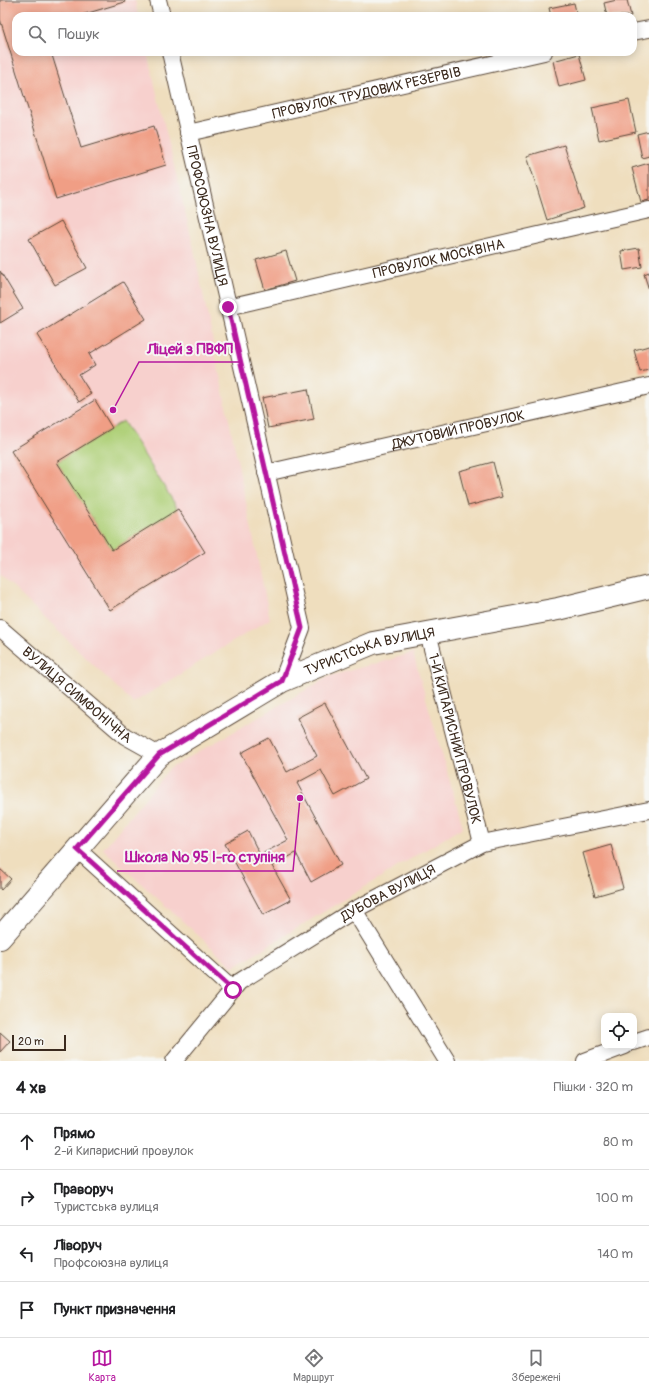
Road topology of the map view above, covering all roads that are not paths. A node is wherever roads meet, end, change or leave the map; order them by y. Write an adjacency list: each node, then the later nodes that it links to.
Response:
1 (158, 0): 2 (street)
2 (161, 12)
3 (649, 29): 4 (street)
4 (637, 31)
5 (171, 56): 7 (street, ПРОФСОЮЗНА ВУЛИЦЯ)
6 (526, 56): 7 (street, ПРОВУЛОК ТРУДОВИХ РЕЗЕРВІВ)
7 (188, 133): 9 (street, ПРОФСОЮЗНА ВУЛИЦЯ)
8 (649, 210): 9 (street, ПРОВУЛОК МОСКВІНА)
9 (228, 307): 11 (street, ПРОФСОЮЗНА ВУЛИЦЯ)
10 (649, 386): 11 (street, ДЖУТОВИЙ ПРОВУЛОК)
11 (266, 473): 15 (street, ПРОФСОЮЗНА ВУЛИЦЯ)
12 (649, 587): 13 (street, ТУРИСТСЬКА ВУЛИЦЯ)
13 (428, 633): 15 (street, ТУРИСТСЬКА ВУЛИЦЯ); 18 (street, 1-Й КИПАРИСНИЙ ПРОВУЛОК)
14 (2, 634): 16 (street, ВУЛИЦЯ СИМФОНІЧНА)
15 (282, 681): 16 (street, ТУРИСТСЬКА ВУЛИЦЯ)
16 (159, 755): 19 (street, ТУРИСТСЬКА ВУЛИЦЯ)
17 (649, 810): 18 (street, ДУБОВА ВУЛИЦЯ)
18 (482, 843): 20 (street, ДУБОВА ВУЛИЦЯ)
19 (77, 849): 21 (street, ТУРИСТСЬКА ВУЛИЦЯ); 22 (street)
20 (354, 910): 22 (street, ДУБОВА ВУЛИЦЯ); 27 (street)
21 (0, 938)
22 (233, 990): 26 (street, ДУБОВА ВУЛИЦЯ)
23 (649, 1037): 24 (street)
24 (637, 1041)
25 (617, 1049): 28 (street)
26 (174, 1061)
27 (448, 1061)
28 (585, 1061)

